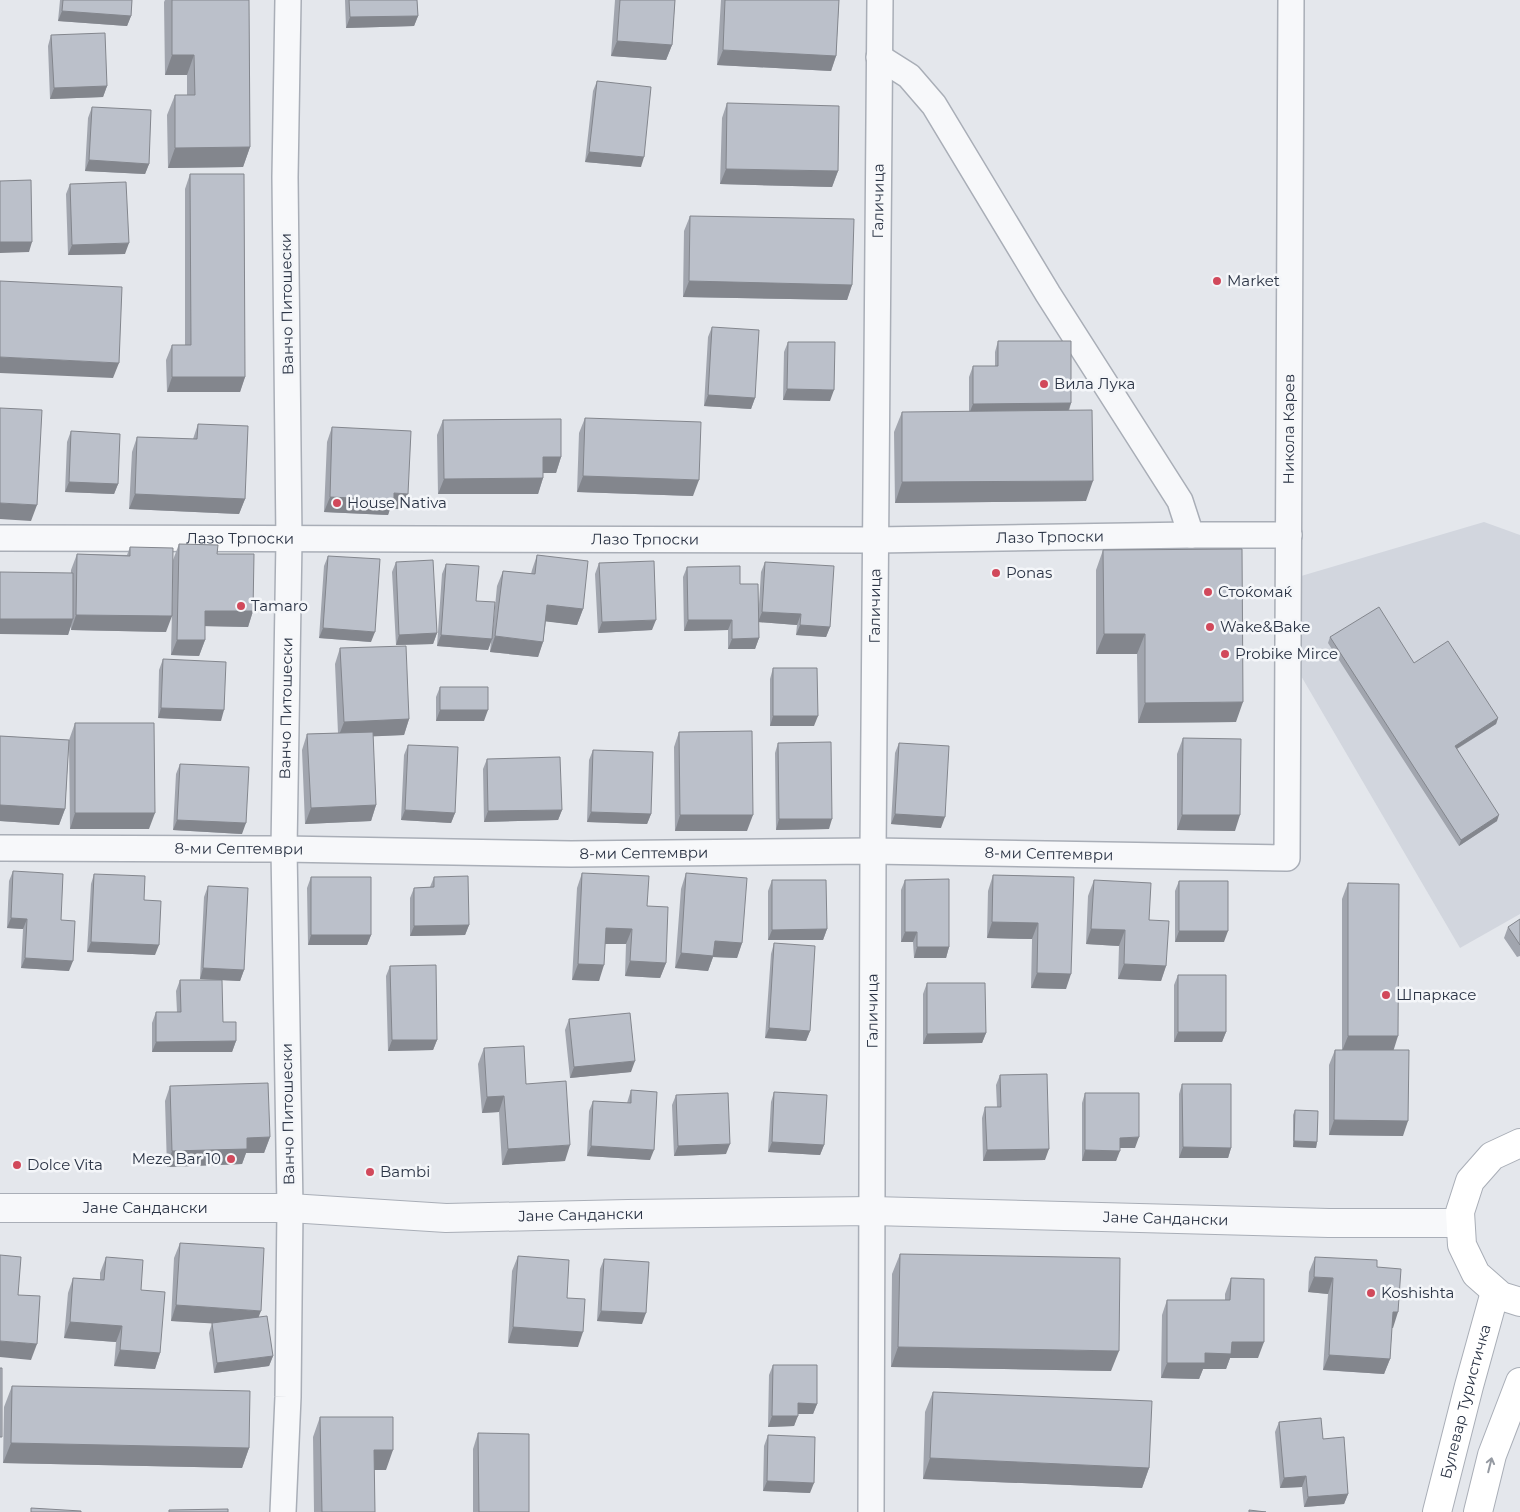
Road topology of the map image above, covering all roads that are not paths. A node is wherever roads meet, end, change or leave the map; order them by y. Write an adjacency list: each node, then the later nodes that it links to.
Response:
1 (288, 0): 8 (street, Ванчо Питошески)
2 (880, 0): 4 (street, Галичица)
3 (1291, 0): 6 (street, Никола Карев)
4 (879, 57): 5 (street); 9 (street, Галичица)
5 (1191, 535): 6 (street, Лазо Трпоски); 9 (street, Лазо Трпоски)
6 (1289, 535): 13 (street, Никола Карев)
7 (0, 538): 8 (street, Лазо Трпоски)
8 (289, 540): 9 (street, Лазо Трпоски); 11 (street, Ванчо Питошески)
9 (876, 540): 12 (street, Галичица)
10 (0, 848): 11 (street, 8-ми Септември)
11 (284, 848): 12 (street, 8-ми Септември); 16 (street, Ванчо Питошески)
12 (873, 851): 13 (street, 8-ми Септември); 17 (street, Галичица)
13 (1287, 858)
14 (1520, 1143): 18 (main road)
15 (0, 1208): 16 (street, Јане Сандански)
16 (290, 1208): 17 (street, Јане Сандански); 22 (street)
17 (872, 1211): 18 (street, Јане Сандански); 23 (street)
18 (1460, 1223): 19 (main road)
19 (1496, 1292): 20 (main road); 24 (main road, Булевар Туристичка)
20 (1520, 1302)
21 (1520, 1382): 25 (main road, one-way to 21)
22 (282, 1512)
23 (871, 1512)
24 (1437, 1512)
25 (1478, 1512)

